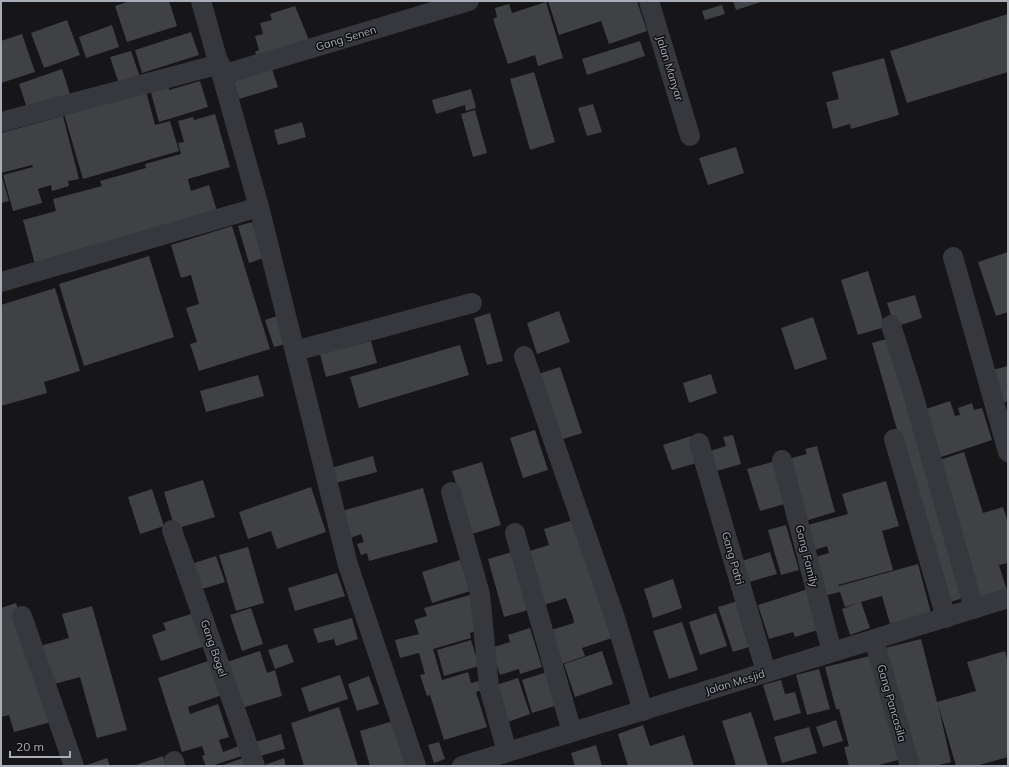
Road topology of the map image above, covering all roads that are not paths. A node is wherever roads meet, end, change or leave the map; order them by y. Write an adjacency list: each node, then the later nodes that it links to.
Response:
1 (201, 1): 4 (street)
2 (469, 1): 4 (street, Gang Senen)
3 (649, 1): 6 (street, Jalan Manyar)
4 (221, 69): 5 (street, Gang Senen); 7 (street)
5 (1, 122)
6 (690, 136)
7 (259, 207): 9 (street); 12 (street)
8 (952, 256): 16 (street)
9 (1, 282)
10 (472, 303): 12 (street)
11 (891, 325): 22 (street)
12 (294, 351): 33 (street)
13 (524, 356): 28 (street)
14 (894, 439): 24 (street)
15 (699, 442): 27 (street, Gang Patri)
16 (1008, 452)
17 (782, 460): 26 (street, Gang Family)
18 (451, 492): 30 (street)
19 (172, 530): 32 (street, Gang Bogel)
20 (515, 533): 29 (street)
21 (1008, 598): 22 (street, Jalan Mesjid)
22 (974, 609): 24 (street, Jalan Mesjid)
23 (22, 616): 31 (street)
24 (946, 618): 25 (street, Jalan Mesjid)
25 (874, 640): 26 (street, Jalan Mesjid); 35 (street, Gang Pancasila)
26 (832, 652): 27 (street, Jalan Mesjid)
27 (766, 672): 28 (street, Jalan Mesjid)
28 (643, 711): 29 (street, Jalan Mesjid)
29 (572, 732): 30 (street, Jalan Mesjid)
30 (507, 752): 34 (street, Jalan Mesjid)
31 (74, 766)
32 (255, 766)
33 (416, 766)
34 (462, 766)
35 (910, 766)

